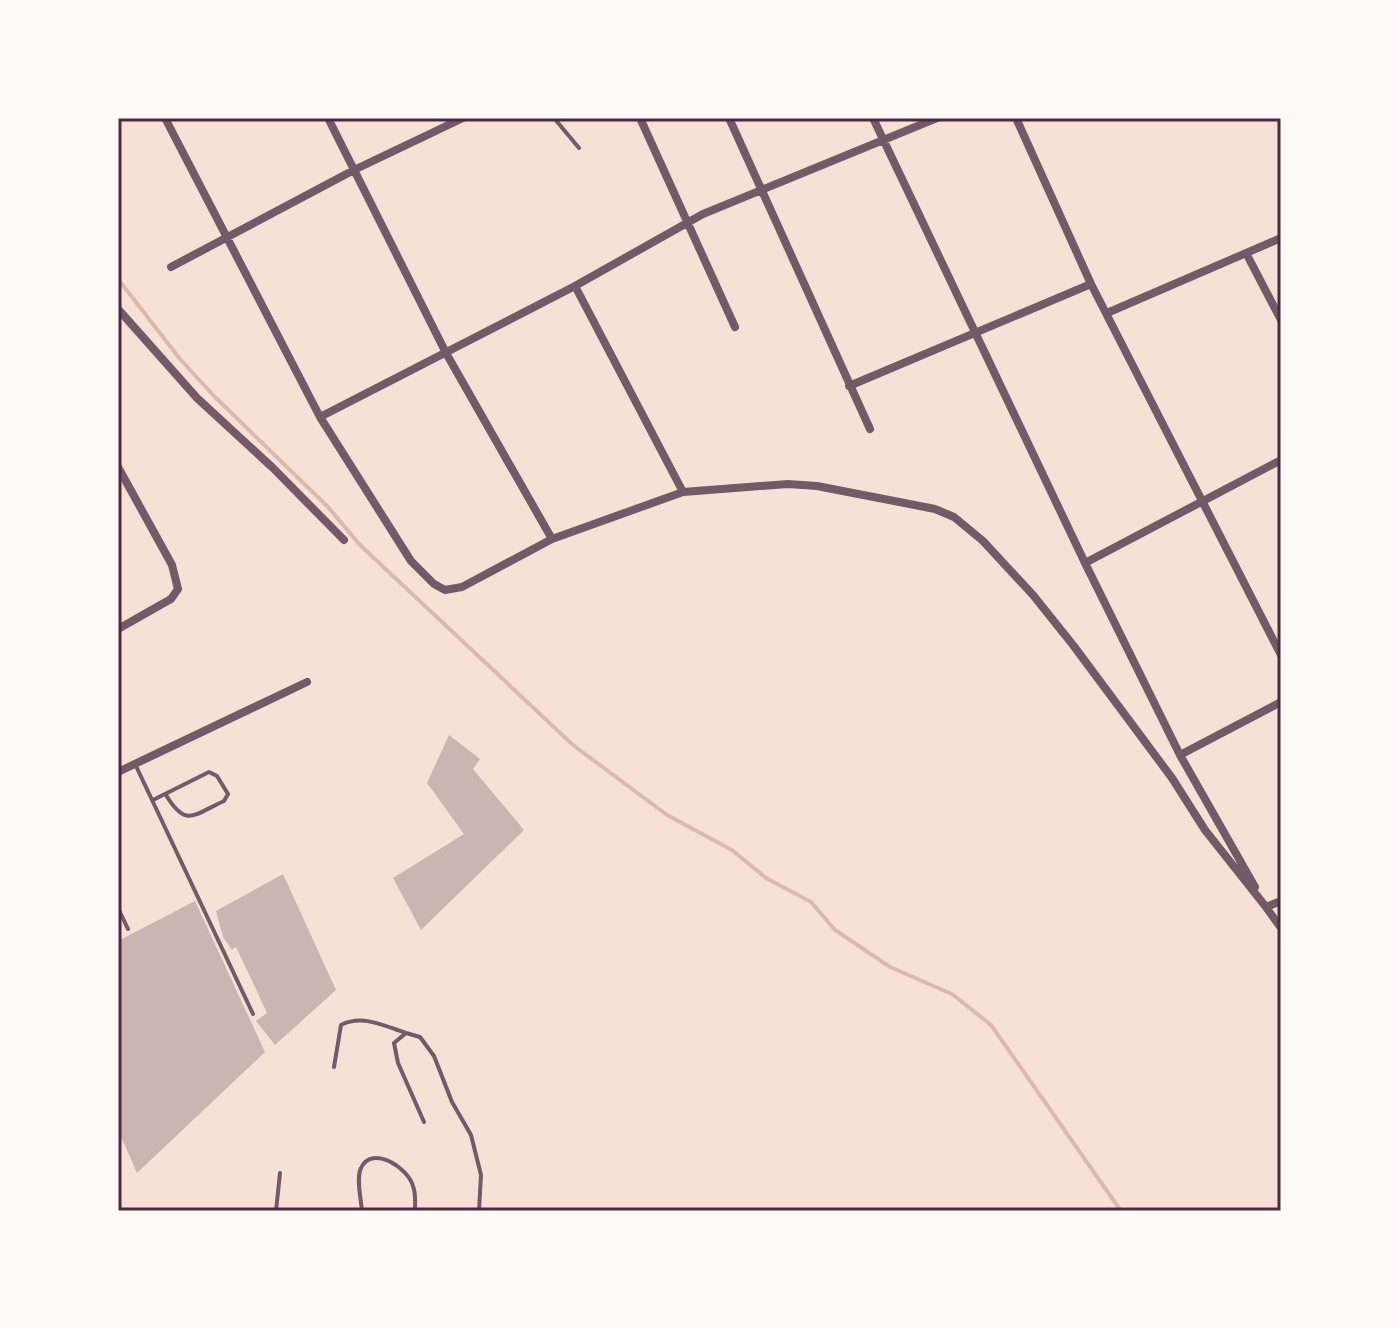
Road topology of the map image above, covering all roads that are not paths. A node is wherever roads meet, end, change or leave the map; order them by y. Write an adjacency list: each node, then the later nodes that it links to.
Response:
1 (165, 118): 15 (street)
2 (328, 118): 12 (street)
3 (463, 118): 12 (street)
4 (554, 118): 11 (lane)
5 (640, 118): 14 (street)
6 (729, 118): 13 (street)
7 (873, 118): 10 (street)
8 (937, 118): 10 (street)
9 (1016, 118): 19 (street)
10 (883, 141): 13 (street); 25 (street)
11 (579, 148)
12 (354, 170): 15 (street); 26 (street)
13 (760, 190): 14 (street); 27 (street)
14 (687, 223): 20 (street); 24 (street)
15 (228, 238): 18 (street); 28 (street)
16 (1281, 238): 17 (street)
17 (1246, 253): 22 (street); 23 (street)
18 (171, 267)
19 (1091, 284): 22 (street); 25 (street)
20 (575, 286): 26 (street); 32 (street)
21 (118, 309): 35 (street)
22 (1107, 313): 33 (street)
23 (1281, 320)
24 (735, 327)
25 (976, 334): 27 (street); 36 (street)
26 (446, 353): 28 (street); 34 (street)
27 (849, 386): 29 (street)
28 (320, 417): 34 (street)
29 (870, 429)
30 (1281, 460): 33 (street)
31 (118, 467): 37 (street)
32 (683, 492): 34 (street); 47 (street)
33 (1201, 501): 36 (street); 38 (street)
34 (552, 539)
35 (344, 540)
36 (1085, 563): 41 (street)
37 (118, 629)
38 (1281, 655)
39 (307, 682): 42 (street)
40 (1281, 702): 41 (street)
41 (1180, 755): 47 (street)
42 (135, 764): 43 (street); 45 (lane)
43 (118, 772)
44 (166, 795): 44 (lane); 45 (lane)
45 (153, 800): 51 (lane)
46 (1281, 901): 47 (street)
47 (1266, 907): 49 (street)
48 (118, 908): 50 (lane)
49 (1281, 928)
50 (128, 929)
51 (253, 1014)
52 (406, 1033): 53 (lane); 54 (lane); 59 (lane)
53 (334, 1067)
54 (424, 1122)
55 (280, 1173): 56 (lane)
56 (276, 1211)
57 (362, 1211): 58 (lane)
58 (415, 1211)
59 (479, 1211)

